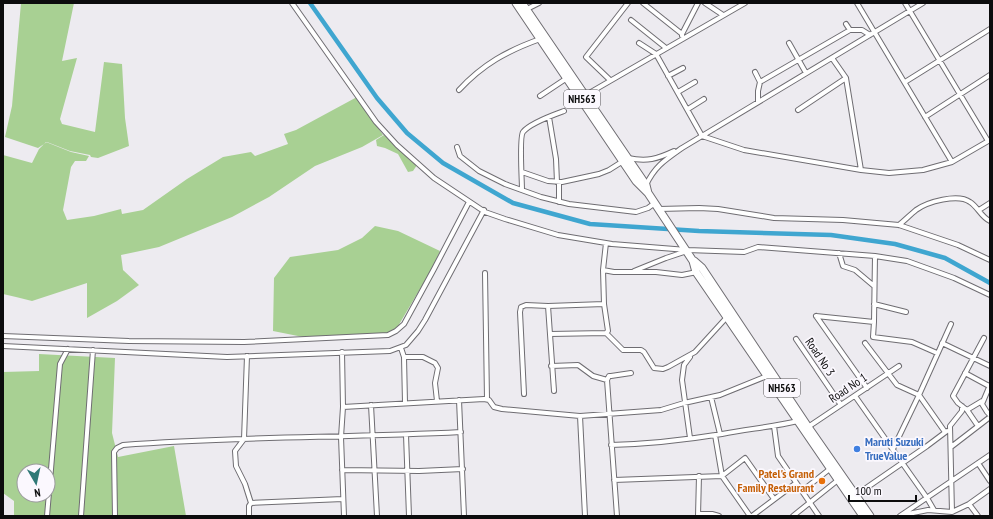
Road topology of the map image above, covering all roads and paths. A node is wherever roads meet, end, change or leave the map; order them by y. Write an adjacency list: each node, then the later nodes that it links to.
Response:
1 (292, 3): 66 (street)
2 (516, 3): 22 (highway, NH563)
3 (539, 3): 12 (street)
4 (628, 3): 38 (street)
5 (643, 3): 20 (street)
6 (698, 3): 20 (street)
7 (705, 3): 14 (street)
8 (745, 3): 14 (street)
9 (857, 3): 19 (street)
10 (905, 3): 13 (street)
11 (922, 3): 13 (street)
12 (524, 6): 46 (highway, NH563)
13 (910, 10): 19 (street); 30 (street)
14 (723, 15): 23 (street)
15 (631, 20): 26 (street)
16 (846, 24): 18 (street)
17 (990, 29): 30 (street)
18 (850, 30): 21 (street); 29 (street)
19 (875, 31): 21 (street); 41 (street)
20 (682, 34): 23 (street)
21 (870, 35): 28 (street)
22 (540, 39): 36 (highway, NH563); 42 (street)
23 (682, 39): 26 (street)
24 (788, 43): 29 (street)
25 (638, 44): 27 (street)
26 (666, 48): 27 (street)
27 (656, 54): 35 (street); 38 (street)
28 (832, 58): 33 (street); 37 (street)
29 (799, 60): 33 (street); 40 (street)
30 (940, 60): 41 (street); 44 (street)
31 (683, 68): 35 (street)
32 (755, 72): 40 (street)
33 (806, 73): 48 (street)
34 (990, 75): 44 (street)
35 (668, 76): 43 (street)
36 (567, 78): 45 (street); 46 (highway, NH563)
37 (846, 78): 50 (street); 60 (street)
38 (610, 80): 46 (street)
39 (695, 82): 43 (street)
40 (760, 82): 48 (street)
41 (905, 82): 52 (street)
42 (459, 90)
43 (678, 92): 49 (street)
44 (960, 94): 52 (street); 55 (street)
45 (540, 96)
46 (583, 96): 58 (highway, NH563)
47 (704, 99): 49 (street)
48 (758, 102): 54 (street)
49 (688, 109): 54 (street)
50 (798, 110)
51 (564, 111): 53 (street)
52 (925, 116): 59 (street)
53 (549, 117): 61 (street); 62 (street)
54 (702, 136): 57 (street); 60 (street)
55 (989, 140): 59 (street)
56 (457, 148): 64 (street)
57 (682, 148): 58 (street); 63 (street)
58 (625, 159): 62 (street); 63 (highway, NH563); 65 (highway, NH563)
59 (952, 162): 60 (street)
60 (861, 170)
61 (522, 172): 62 (street); 64 (street)
62 (558, 182): 67 (street)
63 (646, 185): 65 (highway, NH563)
64 (522, 190): 67 (street)
65 (648, 193): 69 (highway, NH563)
66 (469, 202): 70 (street); 94 (street)
67 (559, 202): 69 (street)
68 (990, 203): 71 (street)
69 (659, 209): 73 (street); 75 (highway, NH563)
70 (484, 210): 74 (street); 100 (street)
71 (979, 210): 72 (street); 73 (street)
72 (990, 221)
73 (899, 225): 78 (street)
74 (606, 243): 75 (street); 79 (street)
75 (686, 249): 76 (street); 80 (highway, NH563); 81 (street)
76 (839, 253): 77 (street); 83 (street)
77 (876, 256): 83 (street); 84 (street)
78 (990, 260)
79 (603, 270): 81 (street); 85 (street)
80 (699, 270): 81 (street); 89 (highway, NH563); 141 (highway, NH563)
81 (631, 272)
82 (485, 273): 124 (street)
83 (874, 286): 86 (street)
84 (990, 295)
85 (604, 304): 87 (street); 92 (street)
86 (874, 304): 88 (street); 90 (street)
87 (548, 306): 93 (street); 120 (street)
88 (906, 312)
89 (727, 317): 105 (street); 115 (highway, NH563)
90 (874, 322): 104 (street); 118 (street)
91 (951, 324): 98 (street)
92 (606, 333): 93 (street); 105 (street)
93 (550, 334): 109 (street)
94 (3, 336)
95 (984, 338): 108 (street)
96 (796, 339): 131 (street, Road No 3)
97 (865, 342): 112 (street)
98 (942, 343): 104 (street); 108 (street)
99 (3, 346): 101 (street)
100 (401, 348): 103 (street); 107 (street)
101 (68, 349): 102 (street); 181 (street)
102 (93, 350): 106 (street); 182 (street)
103 (342, 352): 106 (street); 133 (street)
104 (937, 353): 121 (street)
105 (692, 355): 129 (street)
106 (247, 356): 150 (street)
107 (404, 357): 126 (street); 128 (street)
108 (973, 358): 111 (street); 113 (street)
109 (551, 366): 116 (street); 119 (street)
110 (899, 366): 112 (street, Road No 1)
111 (990, 366)
112 (889, 373): 118 (street, Road No 1); 121 (street)
113 (965, 373): 117 (street); 132 (street)
114 (632, 374): 116 (street)
115 (767, 376): 123 (street); 138 (highway, NH563)
116 (607, 380): 135 (street)
117 (990, 385): 127 (street)
118 (866, 388): 122 (street, Road No 1)
119 (554, 391)
120 (524, 394)
121 (919, 395): 144 (street); 153 (street)
122 (855, 396): 131 (street, Road No 1); 153 (street)
123 (711, 397): 129 (street); 145 (street)
124 (487, 399): 125 (street); 136 (street)
125 (459, 400): 126 (street); 143 (street)
126 (437, 401): 128 (street)
127 (982, 401): 134 (street); 137 (street)
128 (405, 403): 130 (street)
129 (684, 403): 135 (street); 149 (street)
130 (371, 405): 133 (street); 147 (street)
131 (841, 405): 141 (street, Road No 1)
132 (962, 406): 134 (street); 142 (street)
133 (343, 407): 148 (street)
134 (967, 410): 140 (street)
135 (610, 414): 136 (street); 151 (street)
136 (580, 416): 189 (street)
137 (990, 416): 140 (street)
138 (798, 421): 139 (street); 157 (highway, NH563)
139 (774, 426): 145 (street); 168 (street)
140 (978, 426): 152 (street)
141 (808, 427): 171 (highway, NH563)
142 (950, 429): 144 (street); 152 (street)
143 (461, 432): 146 (street); 158 (street)
144 (945, 432): 155 (street)
145 (718, 434): 149 (street); 163 (street)
146 (406, 435): 147 (street); 161 (street)
147 (373, 436): 148 (street); 160 (street)
148 (341, 437): 150 (street); 159 (street)
149 (690, 438): 151 (street)
150 (244, 439): 175 (street); 183 (street)
151 (611, 445): 164 (street)
152 (951, 447): 167 (street)
153 (893, 449): 155 (street)
154 (990, 455): 156 (street)
155 (903, 463): 171 (street); 172 (street)
156 (978, 463): 166 (street); 167 (street)
157 (831, 468): 165 (highway, NH563); 170 (street)
158 (463, 469): 161 (street); 188 (street)
159 (342, 470): 160 (street); 173 (street)
160 (375, 470): 161 (street); 186 (street)
161 (407, 471): 187 (street)
162 (699, 476): 163 (street); 164 (street); 180 (street)
163 (722, 476): 174 (street); 192 (street)
164 (614, 480): 190 (street)
165 (839, 480): 176 (street); 195 (highway, NH563)
166 (990, 481)
167 (952, 482): 172 (street); 179 (street)
168 (796, 483): 170 (street); 174 (street)
169 (990, 489): 177 (street)
170 (802, 491): 176 (street)
171 (856, 495): 196 (highway, NH563)
172 (927, 498): 178 (street); 197 (street)
173 (343, 499): 175 (street); 185 (street)
174 (774, 499): 192 (street)
175 (251, 503): 184 (street)
176 (810, 503): 193 (street); 194 (street)
177 (969, 504): 179 (street); 198 (street)
178 (934, 510): 179 (street); 197 (street)
179 (952, 512)
180 (698, 515): 191 (street)
181 (47, 516)
182 (81, 516)
183 (115, 516)
184 (249, 516)
185 (344, 516)
186 (377, 516)
187 (409, 516)
188 (464, 516)
189 (585, 516)
190 (617, 516)
191 (719, 516)
192 (751, 516)
193 (793, 516)
194 (819, 516)
195 (863, 516)
196 (870, 516)
197 (900, 516)
198 (978, 516)

